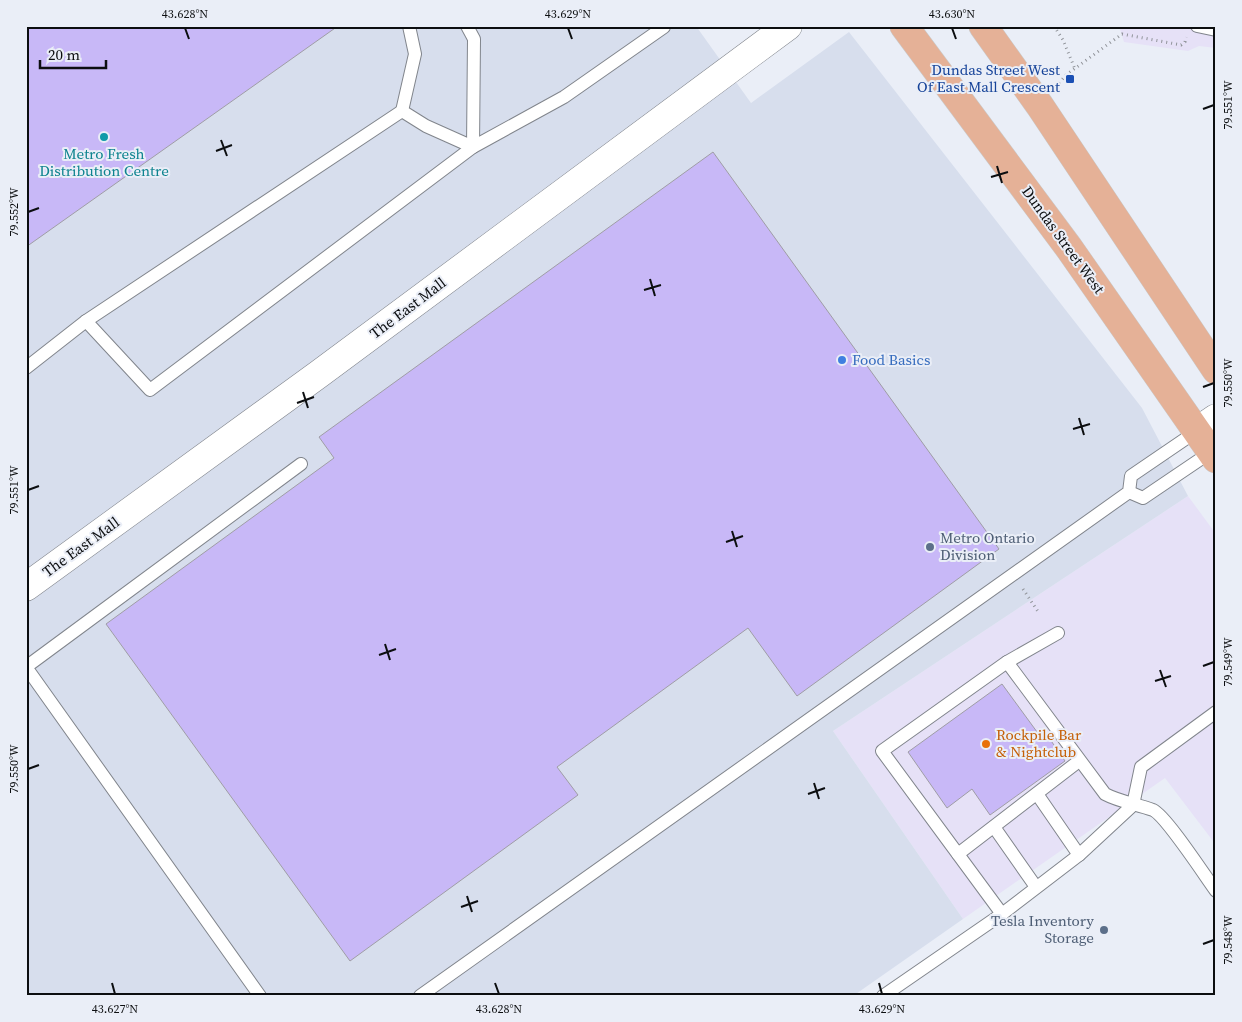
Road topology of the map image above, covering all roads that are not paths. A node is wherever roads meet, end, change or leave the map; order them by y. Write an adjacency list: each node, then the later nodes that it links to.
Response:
1 (409, 26): 9 (lane)
2 (466, 26): 10 (lane)
3 (664, 26): 10 (lane)
4 (788, 26): 17 (main road, The East Mall)
5 (904, 26): 14 (main road, Dundas Street West)
6 (983, 26): 13 (main road)
7 (1198, 26): 8 (lane)
8 (1216, 30)
9 (402, 111): 10 (lane); 11 (lane)
10 (473, 147): 11 (lane)
11 (86, 321): 12 (lane)
12 (26, 368)
13 (1216, 370)
14 (1211, 442): 16 (lane); 16 (lane)
15 (301, 464): 30 (lane)
16 (1129, 492): 31 (lane)
17 (26, 587)
18 (1058, 633): 19 (lane)
19 (1006, 662): 21 (lane); 25 (lane)
20 (1216, 712): 23 (lane)
21 (1080, 761): 22 (lane); 23 (lane)
22 (1037, 794): 24 (lane); 26 (lane)
23 (1133, 805): 26 (lane); 28 (lane)
24 (994, 827): 25 (lane); 27 (lane)
25 (958, 854): 29 (lane)
26 (1079, 855): 27 (lane)
27 (1036, 887): 29 (lane)
28 (1216, 890)
29 (1002, 914): 32 (lane)
30 (260, 996)
31 (420, 996)
32 (883, 996)

